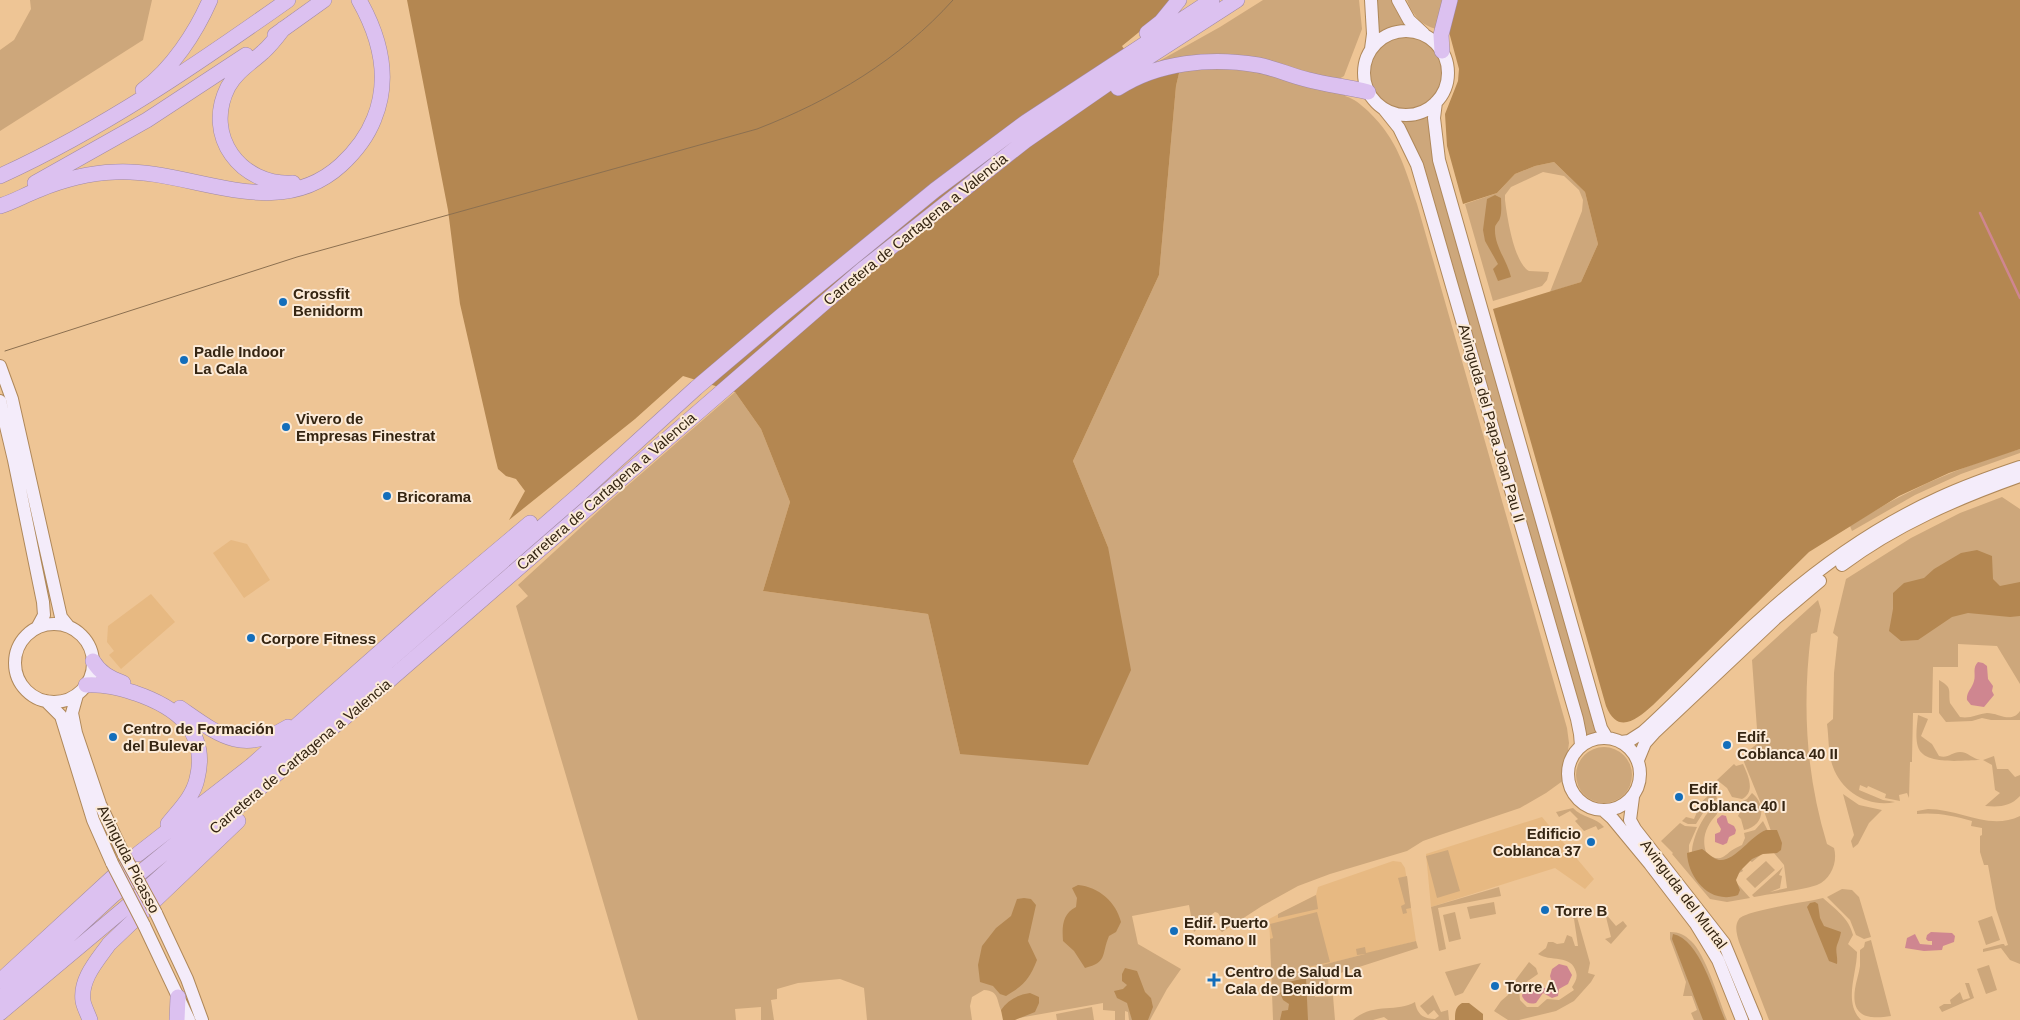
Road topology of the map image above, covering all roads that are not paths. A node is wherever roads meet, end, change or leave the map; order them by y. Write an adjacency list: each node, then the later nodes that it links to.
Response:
1 (210, 0): 20 (highway)
2 (288, 0): 20 (highway)
3 (324, 0): 12 (highway)
4 (354, 0): 11 (highway)
5 (1179, 0): 19 (highway)
6 (1212, 0): 19 (highway, Carretera de Cartagena a Valencia)
7 (1237, 0): 23 (highway, Carretera de Cartagena a Valencia)
8 (1371, 0): 14 (main road)
9 (1398, 0): 13 (main road)
10 (1450, 0): 15 (highway)
11 (362, 8): 12 (highway); 24 (highway)
12 (283, 29): 22 (highway)
13 (1428, 37): 14 (main road); 15 (main road)
14 (1371, 49): 16 (main road)
15 (1442, 51): 17 (main road, Avinguda del Papa Joan Pau II)
16 (1368, 92): 18 (main road, Avinguda del Papa Joan Pau II); 23 (highway)
17 (1436, 102): 18 (main road); 37 (main road, Avinguda del Papa Joan Pau II)
18 (1383, 108): 39 (main road, Avinguda del Papa Joan Pau II)
19 (1026, 122): 26 (highway, Carretera de Cartagena a Valencia)
20 (33, 161): 21 (highway)
21 (0, 176)
22 (0, 200)
23 (944, 204): 36 (highway, Carretera de Cartagena a Valencia)
24 (0, 206)
25 (0, 366): 30 (main road)
26 (696, 388): 35 (highway); 46 (highway, Carretera de Cartagena a Valencia)
27 (0, 401): 31 (main road)
28 (2020, 467): 38 (main road)
29 (2020, 476): 40 (main road)
30 (69, 627): 31 (main road); 32 (main road)
31 (37, 628): 34 (main road)
32 (93, 661): 33 (main road); 35 (highway)
33 (82, 690): 34 (main road); 43 (main road, Avinguda Picasso); 43 (highway)
34 (46, 701): 45 (main road, Avinguda Picasso, bridge)
35 (310, 713): 43 (highway)
36 (344, 716): 47 (highway, Carretera de Cartagena a Valencia); 49 (highway)
37 (1607, 738): 38 (main road); 39 (main road)
38 (1621, 742): 40 (main road)
39 (1581, 746): 42 (main road)
40 (1638, 760): 41 (main road)
41 (1633, 796): 42 (main road); 48 (main road, Avinguda del Murtal)
42 (1602, 810): 53 (main road, Avinguda del Murtal)
43 (131, 854): 44 (highway); 52 (main road, Avinguda Picasso, bridge)
44 (0, 981)
45 (178, 997): 50 (highway); 51 (main road, Avinguda Picasso)
46 (0, 999)
47 (0, 1013)
48 (1755, 1019)
49 (90, 1020)
50 (177, 1020)
51 (189, 1020)
52 (202, 1020)
53 (1742, 1020)

